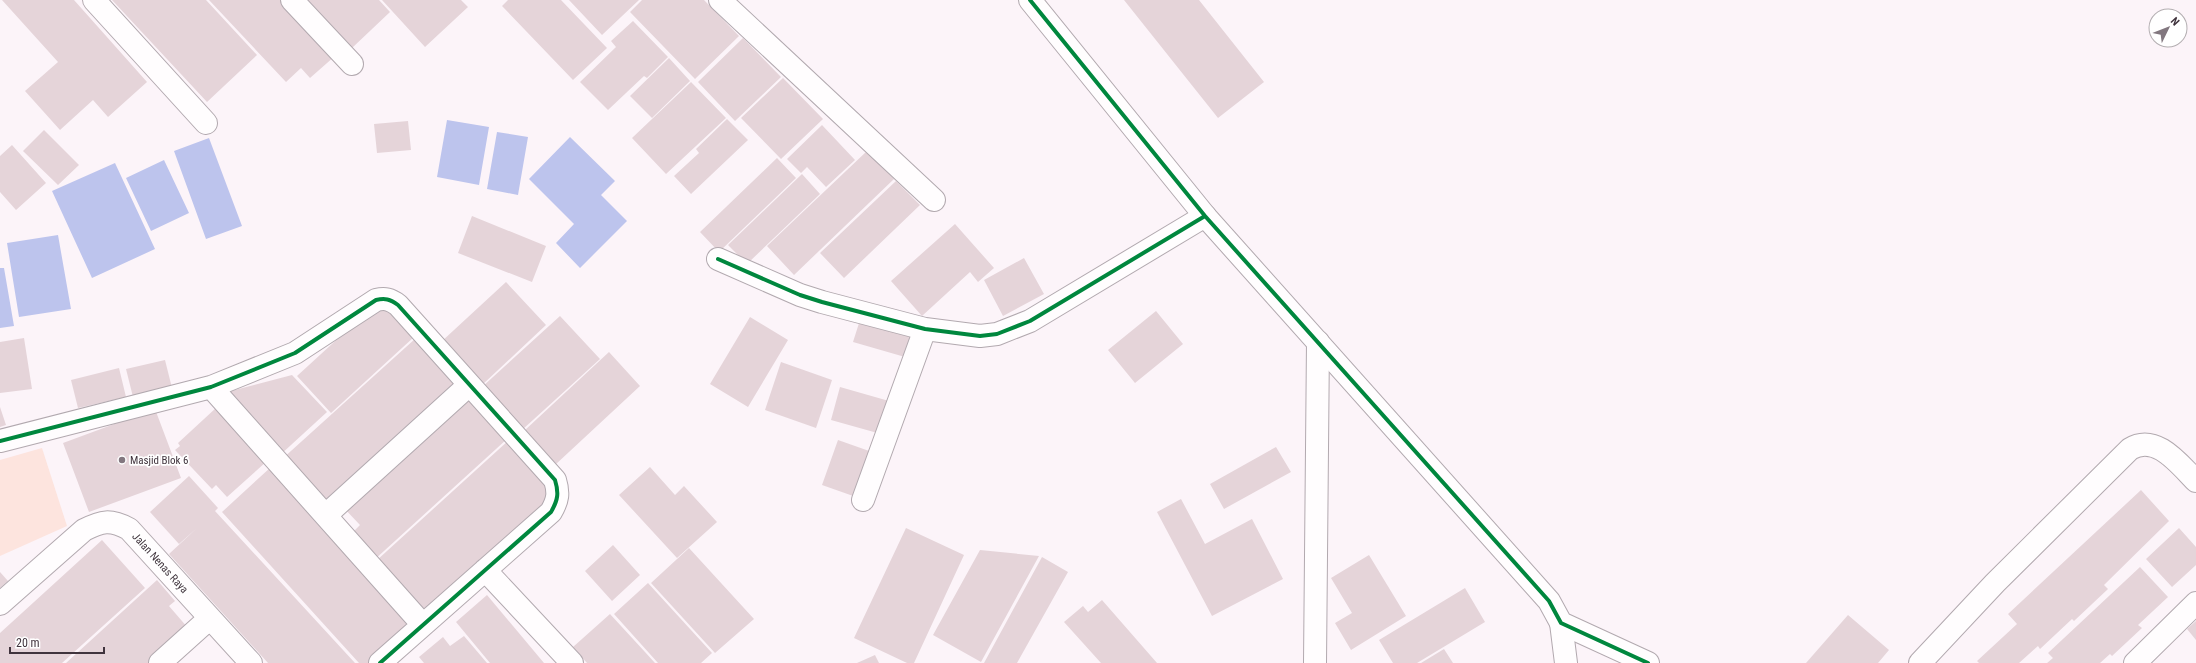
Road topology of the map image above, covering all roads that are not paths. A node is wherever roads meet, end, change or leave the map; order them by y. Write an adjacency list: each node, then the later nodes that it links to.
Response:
1 (94, 0): 6 (street)
2 (292, 0): 5 (street)
3 (720, 0): 7 (street)
4 (1030, 0): 8 (street)
5 (352, 64)
6 (206, 123)
7 (934, 200)
8 (1205, 216): 10 (street); 11 (street)
9 (718, 259): 10 (street)
10 (925, 329): 16 (street)
11 (1318, 342): 22 (street); 28 (street)
12 (469, 385): 13 (street); 17 (street); 18 (street)
13 (211, 387): 14 (street); 17 (street)
14 (0, 441)
15 (2196, 481): 31 (street)
16 (863, 500)
17 (326, 515): 23 (street)
18 (484, 570): 23 (street); 27 (street)
19 (2196, 603): 32 (street)
20 (0, 604): 21 (street, Jalan Nenas Raya)
21 (210, 618): 24 (street); 25 (street, Jalan Nenas Raya)
22 (1562, 623): 29 (street); 30 (street)
23 (423, 625): 26 (street)
24 (160, 663)
25 (251, 663)
26 (380, 663)
27 (572, 663)
28 (1315, 663)
29 (1566, 663)
30 (1648, 663)
31 (1920, 663)
32 (2135, 663)

